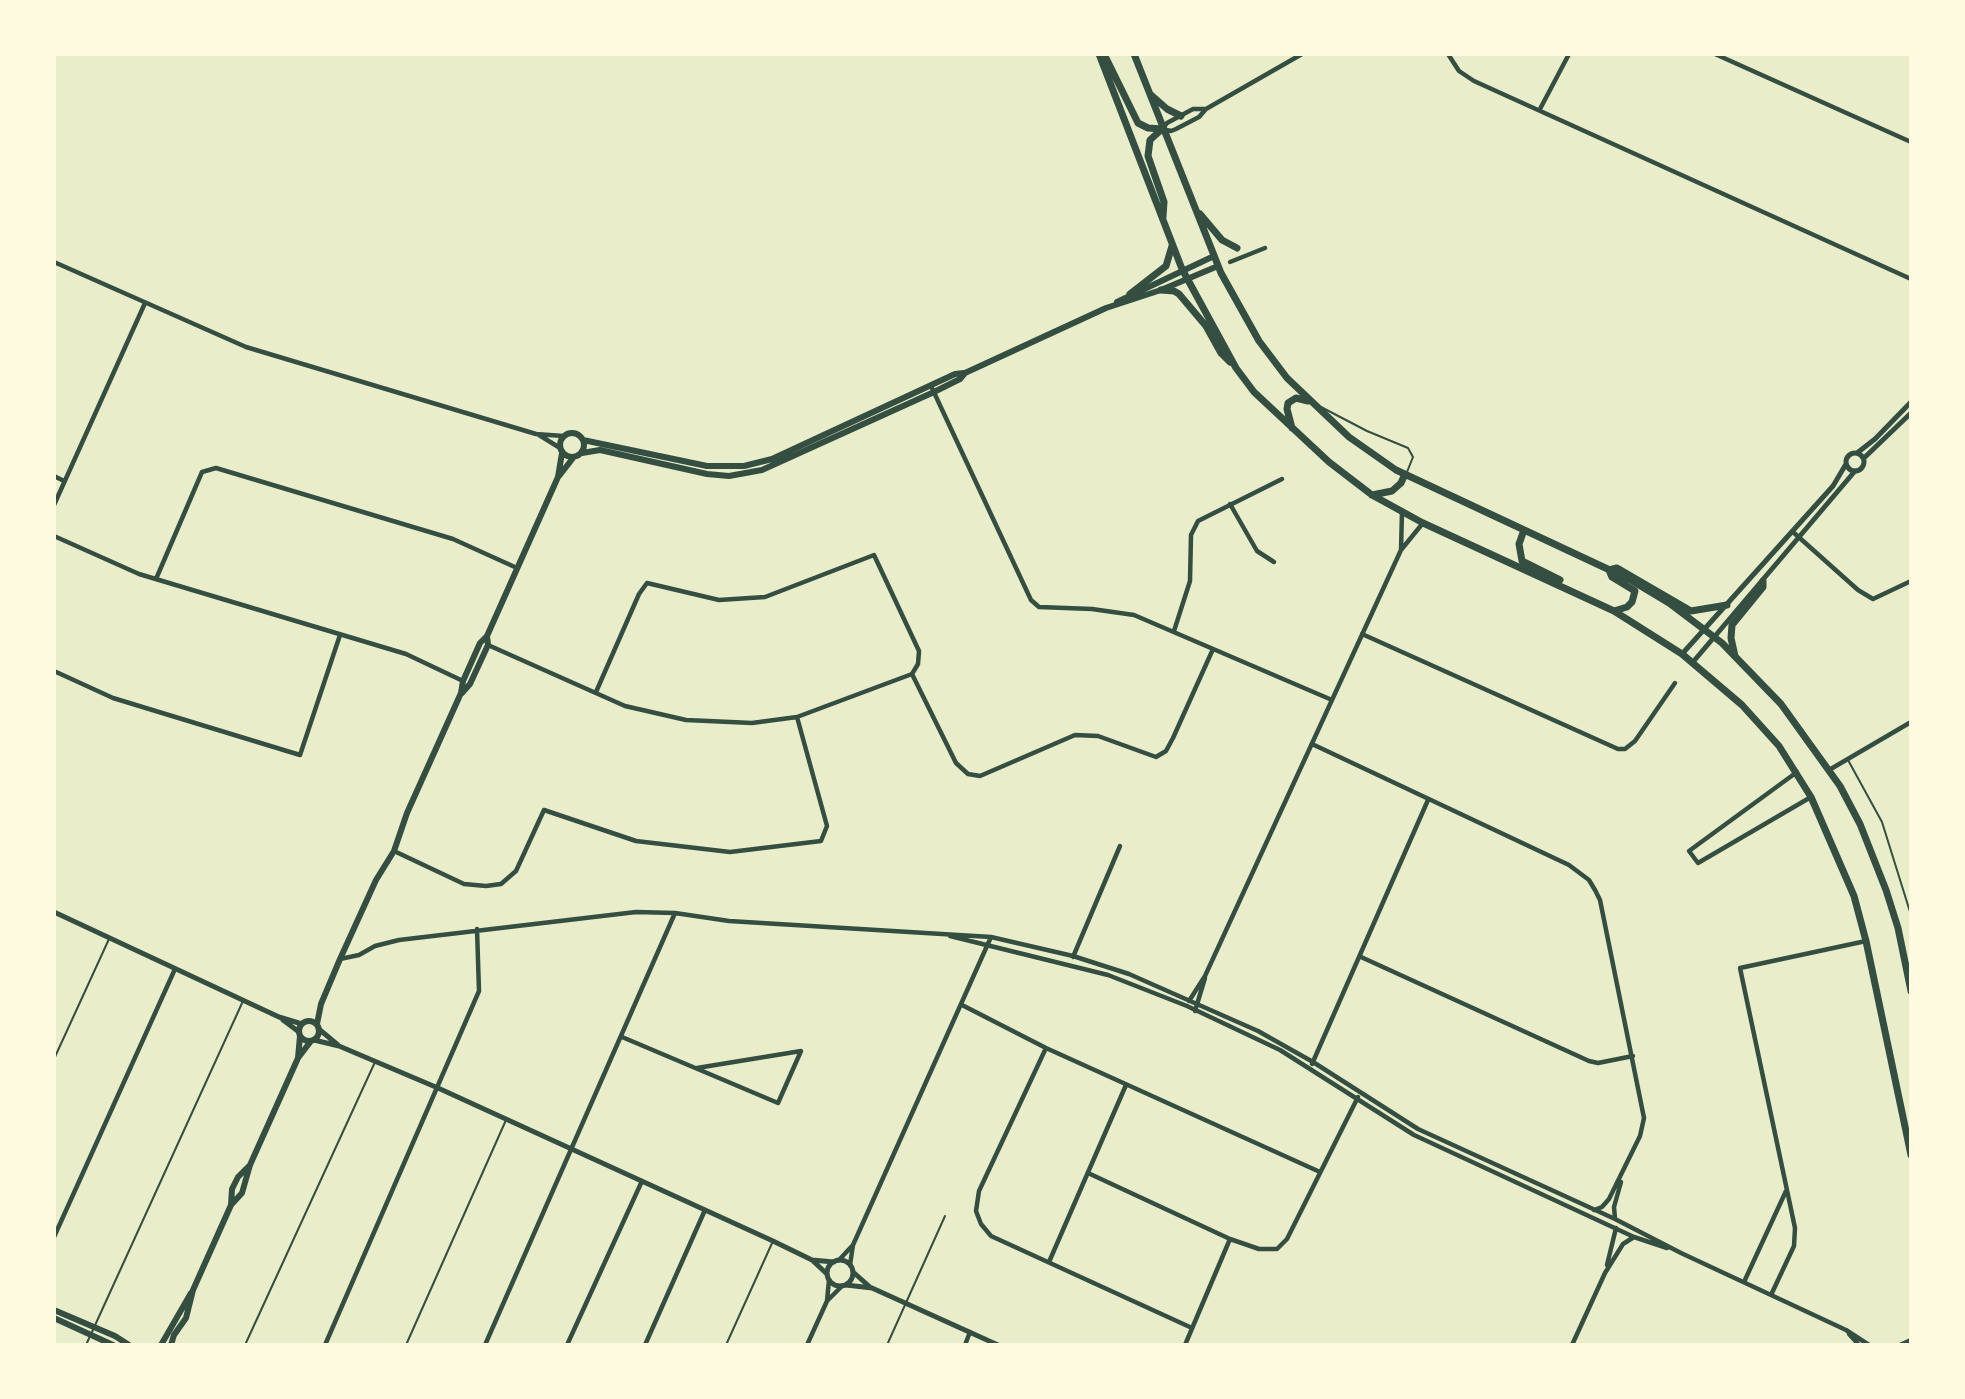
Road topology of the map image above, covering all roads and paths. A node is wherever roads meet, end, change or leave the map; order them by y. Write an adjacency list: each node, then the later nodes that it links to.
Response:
1 (1098, 54): 15 (highway)
2 (1104, 54): 12 (highway)
3 (1134, 54): 8 (highway)
4 (1302, 54): 9 (street)
5 (1448, 54): 10 (street)
6 (1569, 54): 10 (street)
7 (1715, 54): 13 (street)
8 (1150, 94): 11 (highway); 12 (highway)
9 (1206, 108): 11 (street); 12 (street)
10 (1540, 109): 24 (street)
11 (1181, 116): 12 (street)
12 (1162, 129): 14 (highway); 15 (highway)
13 (1911, 142)
14 (1196, 210): 17 (highway); 19 (highway)
15 (1163, 220): 16 (highway)
16 (1172, 242): 23 (highway); 27 (highway)
17 (1237, 248)
18 (1265, 248): 21 (street)
19 (1214, 256): 22 (highway); 23 (main road)
20 (54, 262): 28 (street)
21 (1230, 262)
22 (1218, 266): 25 (main road); 33 (highway)
23 (1182, 269): 25 (highway); 27 (main road)
24 (1911, 279)
25 (1187, 280): 26 (main road); 30 (highway)
26 (1161, 290): 29 (main road); 30 (highway)
27 (1130, 294): 29 (main road)
28 (145, 303): 36 (street); 50 (street)
29 (1106, 308): 31 (main road)
30 (1236, 368): 35 (highway)
31 (932, 389): 38 (main road); 40 (main road); 71 (street)
32 (1911, 402): 41 (street)
33 (1318, 407): 35 (highway); 46 (highway); 46 (lane)
34 (1911, 413): 43 (street)
35 (1292, 429): 51 (highway)
36 (537, 434): 37 (street); 39 (street)
37 (563, 436): 38 (main road); 39 (main road)
38 (583, 440): 40 (main road)
39 (561, 451): 42 (main road); 48 (main road)
40 (582, 453): 42 (main road)
41 (1857, 453): 43 (street); 44 (street)
42 (573, 458): 48 (main road)
43 (1864, 458): 45 (street)
44 (1846, 464): 45 (street); 57 (street)
45 (1855, 471): 59 (street)
46 (1405, 474): 51 (highway); 56 (highway)
47 (54, 476): 50 (street)
48 (558, 477): 62 (main road)
49 (1282, 479): 53 (street)
50 (64, 481): 52 (street)
51 (1372, 495): 54 (highway)
52 (54, 504)
53 (1230, 504): 61 (street); 71 (street)
54 (1402, 512): 55 (highway); 60 (street)
55 (1424, 523): 60 (street); 67 (highway)
56 (1524, 530): 63 (highway); 67 (highway)
57 (1793, 532): 59 (street); 68 (street)
58 (54, 536): 64 (street)
59 (1799, 538): 65 (street); 66 (street)
60 (1401, 550): 72 (street)
61 (1274, 562)
62 (517, 568): 64 (street); 74 (main road)
63 (1609, 570): 68 (highway); 69 (highway); 70 (highway)
64 (156, 579): 73 (street)
65 (1762, 581): 75 (street); 79 (highway)
66 (1911, 581)
67 (1567, 588): 69 (highway)
68 (1726, 605): 70 (street)
69 (1614, 611): 78 (highway)
70 (1705, 628): 75 (highway); 78 (street)
71 (1174, 631): 77 (street)
72 (1362, 634): 84 (street); 87 (street)
73 (340, 635): 81 (street); 83 (street)
74 (487, 636): 76 (main road); 83 (main road)
75 (1715, 636): 79 (highway); 80 (street)
76 (488, 645): 85 (street); 86 (main road)
77 (1213, 649): 82 (street); 87 (street)
78 (1682, 654): 80 (highway)
79 (1735, 656): 92 (highway)
80 (1693, 662): 93 (highway)
81 (54, 671)
82 (912, 674): 85 (street); 88 (street)
83 (463, 681): 86 (main road)
84 (1675, 684)
85 (596, 692): 88 (street)
86 (461, 693): 97 (main road)
87 (1332, 700): 90 (street)
88 (797, 717): 97 (street)
89 (1911, 722): 91 (street)
90 (1312, 744): 95 (street); 112 (street)
91 (1848, 759): 92 (street); 100 (lane)
92 (1829, 770): 113 (highway)
93 (1797, 772): 94 (highway); 94 (street)
94 (1811, 797): 105 (highway)
95 (1428, 800): 108 (street); 129 (street)
96 (1120, 846): 107 (street)
97 (394, 851): 109 (main road)
98 (54, 912): 104 (street)
99 (675, 913): 101 (street); 102 (street); 125 (street)
100 (1911, 915)
101 (477, 929): 109 (street); 137 (street)
102 (939, 933): 103 (street); 106 (street)
103 (991, 936): 106 (street); 107 (street)
104 (109, 938): 111 (street); 131 (lane)
105 (1866, 941): 142 (highway); 148 (street)
106 (987, 946): 110 (street); 118 (street)
107 (1073, 956): 110 (street); 114 (street)
108 (1362, 957): 129 (street); 133 (street)
109 (340, 959): 117 (main road)
110 (1071, 964): 119 (street)
111 (175, 969): 115 (street); 155 (street)
112 (1205, 976): 114 (street); 116 (street)
113 (1911, 991)
114 (1190, 999): 116 (street); 119 (street)
115 (243, 1000): 121 (street); 179 (lane)
116 (1199, 1003): 120 (street); 133 (street)
117 (321, 1004): 122 (main road); 123 (main road)
118 (962, 1005): 128 (street); 159 (street)
119 (1187, 1006): 120 (street)
120 (1196, 1011): 135 (street)
121 (279, 1017): 122 (street); 124 (street)
122 (305, 1022): 123 (main road); 124 (main road)
123 (318, 1027): 126 (main road); 127 (street)
124 (299, 1034): 126 (main road); 130 (main road)
125 (622, 1037): 134 (street); 141 (street)
126 (313, 1041): 127 (street); 130 (main road)
127 (339, 1046): 132 (street)
128 (1046, 1048): 136 (street); 163 (street)
129 (1633, 1056): 146 (street)
130 (298, 1058): 143 (main road)
131 (54, 1059)
132 (375, 1062): 137 (street); 187 (lane)
133 (1313, 1062): 135 (street); 138 (street)
134 (697, 1068): 134 (street)
135 (1310, 1068): 139 (street)
136 (1126, 1085): 144 (street); 145 (street)
137 (438, 1088): 140 (street); 188 (street)
138 (1361, 1092): 139 (street); 151 (street)
139 (1357, 1099): 144 (street); 154 (street)
140 (507, 1119): 141 (street); 189 (lane)
141 (573, 1150): 147 (street); 190 (street)
142 (1911, 1155)
143 (250, 1165): 149 (main road); 149 (main road)
144 (1320, 1172): 157 (street)
145 (1088, 1173): 157 (street); 163 (street)
146 (1623, 1173): 151 (street); 153 (street)
147 (642, 1181): 150 (street); 191 (street)
148 (1786, 1191): 168 (street); 172 (street)
149 (231, 1205): 171 (main road)
150 (705, 1210): 158 (street); 192 (street)
151 (1594, 1210): 153 (street)
152 (945, 1216): 174 (lane)
153 (1615, 1219): 160 (street)
154 (1616, 1228): 156 (street); 166 (street)
155 (54, 1237)
156 (1634, 1237): 160 (street); 166 (street)
157 (1230, 1239): 177 (street)
158 (773, 1242): 161 (street); 193 (lane)
159 (853, 1245): 162 (street); 164 (street)
160 (1681, 1253): 168 (street)
161 (812, 1260): 162 (street); 167 (street)
162 (837, 1261): 164 (street); 167 (street)
163 (1048, 1262): 177 (street)
164 (850, 1265): 165 (street)
165 (853, 1272): 169 (street); 170 (street)
166 (1605, 1274): 199 (street)
167 (828, 1277): 169 (street); 173 (street)
168 (1744, 1282): 172 (street)
169 (844, 1286): 170 (street); 173 (street)
170 (872, 1288): 174 (street)
171 (193, 1290): 185 (main road); 186 (main road)
172 (1771, 1295): 178 (street)
173 (827, 1301): 194 (street)
174 (906, 1303): 180 (street); 195 (lane)
175 (54, 1310): 179 (main road)
176 (54, 1318): 179 (main road)
177 (1192, 1328): 198 (street)
178 (1846, 1330): 200 (street); 201 (street)
179 (92, 1331): 182 (lane); 183 (main road); 184 (main road)
180 (970, 1332): 196 (street); 197 (street)
181 (1911, 1340): 202 (street); 203 (street)
182 (86, 1345)
183 (113, 1345)
184 (129, 1345)
185 (161, 1345)
186 (171, 1345)
187 (246, 1345)
188 (325, 1345)
189 (406, 1345)
190 (485, 1345)
191 (567, 1345)
192 (645, 1345)
193 (726, 1345)
194 (807, 1345)
195 (887, 1345)
196 (964, 1345)
197 (998, 1345)
198 (1185, 1345)
199 (1572, 1345)
200 (1859, 1345)
201 (1869, 1345)
202 (1900, 1345)
203 (1907, 1345)

